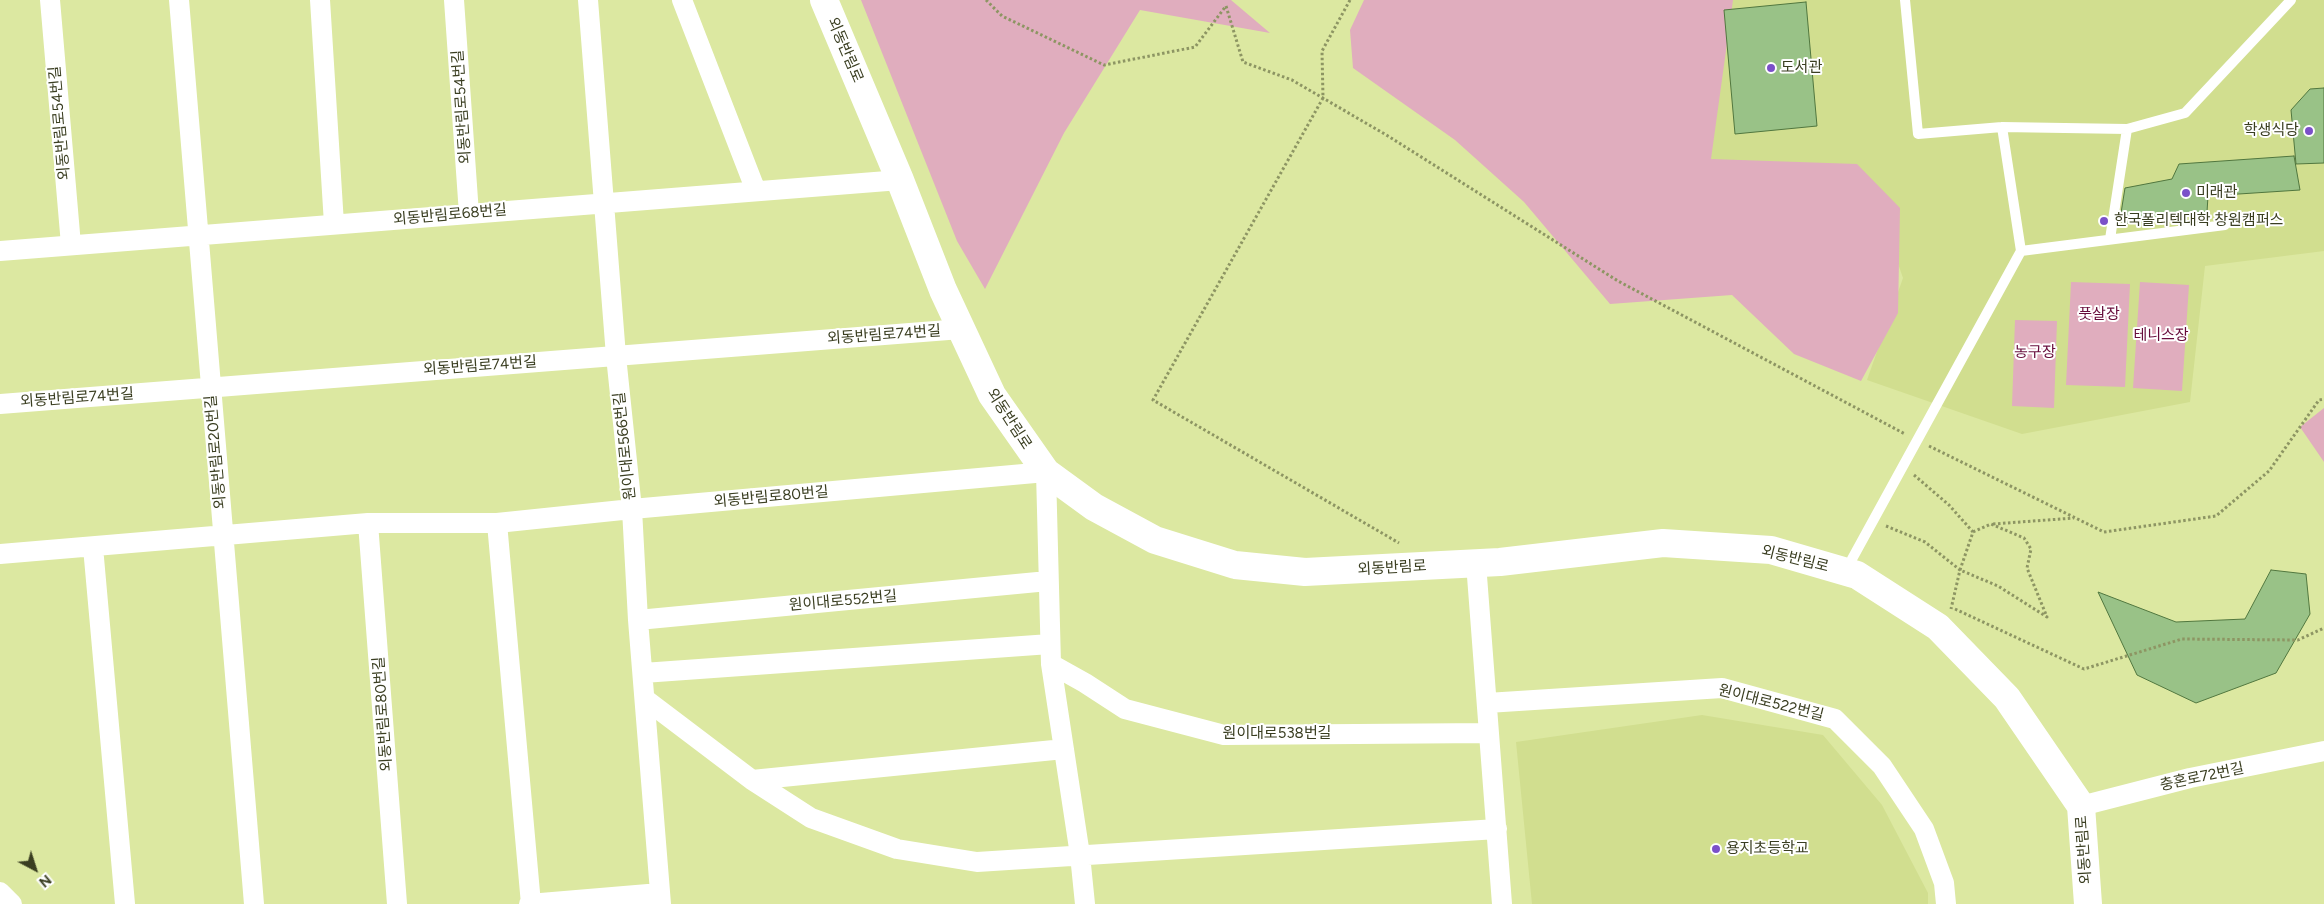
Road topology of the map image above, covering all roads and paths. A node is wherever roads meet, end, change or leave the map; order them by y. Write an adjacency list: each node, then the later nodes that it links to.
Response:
1 (50, 0): 23 (street, 외동반림로54번길)
2 (179, 0): 21 (street, 외동반림로20번길)
3 (320, 0): 19 (street)
4 (454, 0): 18 (street, 외동반림로54번길)
5 (588, 0): 17 (street, 원이대로566번길)
6 (682, 0): 16 (street)
7 (824, 0): 15 (main road, 외동반림로)
8 (986, 0): 12 (path)
9 (1350, 0): 12 (path)
10 (1905, 0): 13 (lane)
11 (2291, 0): 14 (lane)
12 (1323, 98): 31 (path); 46 (path)
13 (2002, 127): 14 (lane); 24 (lane)
14 (2127, 129): 22 (lane)
15 (900, 180): 16 (street, 외동반림로68번길); 26 (main road, 외동반림로)
16 (756, 191): 17 (street, 외동반림로68번길)
17 (603, 203): 18 (street, 외동반림로68번길); 27 (street, 원이대로566번길)
18 (469, 214): 19 (street, 외동반림로68번길)
19 (334, 224): 21 (street, 외동반림로68번길)
20 (2225, 225): 22 (lane)
21 (198, 235): 23 (street, 외동반림로68번길); 28 (street, 외동반림로20번길)
22 (2110, 239): 24 (lane)
23 (71, 245): 25 (street, 외동반림로68번길)
24 (2021, 250): 31 (lane)
25 (0, 251)
26 (961, 329): 27 (street, 외동반림로74번길); 33 (main road, 외동반림로)
27 (616, 356): 28 (street, 외동반림로74번길); 34 (street, 원이대로566번길)
28 (211, 388): 30 (street, 외동반림로74번길); 41 (street, 외동반림로20번길)
29 (2324, 399): 35 (path)
30 (0, 404)
31 (1916, 440): 32 (lane); 35 (path)
32 (1902, 465): 36 (lane); 40 (path)
33 (1046, 472): 34 (street, 외동반림로80번길); 46 (main road, 외동반림로); 48 (street)
34 (632, 509): 38 (street, 외동반림로80번길); 49 (street, 원이대로566번길)
35 (2075, 518): 39 (path)
36 (1872, 520): 44 (lane); 47 (path)
37 (368, 523): 38 (street, 외동반림로80번길); 41 (street, 외동반림로80번길); 68 (street, 외동반림로80번길)
38 (497, 523): 69 (street)
39 (1992, 524): 40 (path); 47 (path)
40 (1973, 532): 47 (path)
41 (223, 536): 42 (street, 외동반림로80번길); 67 (street, 외동반림로20번길)
42 (93, 547): 43 (street, 외동반림로80번길); 66 (street)
43 (0, 554)
44 (1852, 559)
45 (1476, 563): 46 (main road, 외동반림로); 55 (street); 60 (main road, 외동반림로)
46 (1405, 567)
47 (1960, 570): 50 (path)
48 (1048, 581): 49 (street, 원이대로552번길); 51 (street)
49 (638, 620): 53 (street, 원이대로566번길)
50 (2324, 628)
51 (1050, 644): 52 (street); 53 (street)
52 (1051, 664): 56 (street, 원이대로538번길); 57 (street)
53 (643, 673): 54 (street, 원이대로566번길)
54 (645, 699): 59 (street); 64 (street, 원이대로566번길)
55 (1487, 703): 56 (street); 72 (street, 원이대로522번길)
56 (1489, 733): 61 (street)
57 (1064, 749): 59 (street); 62 (street)
58 (2324, 751): 60 (street, 충혼로72번길)
59 (752, 780): 62 (street)
60 (2081, 806): 73 (main road, 외동반림로)
61 (1497, 829): 62 (street); 71 (street)
62 (1080, 855): 70 (street)
63 (0, 892): 65 (street)
64 (661, 898): 69 (street, 원이대로566번길)
65 (12, 904)
66 (125, 904)
67 (254, 904)
68 (397, 904)
69 (530, 904)
70 (1085, 904)
71 (1502, 904)
72 (1946, 904)
73 (2088, 904)

